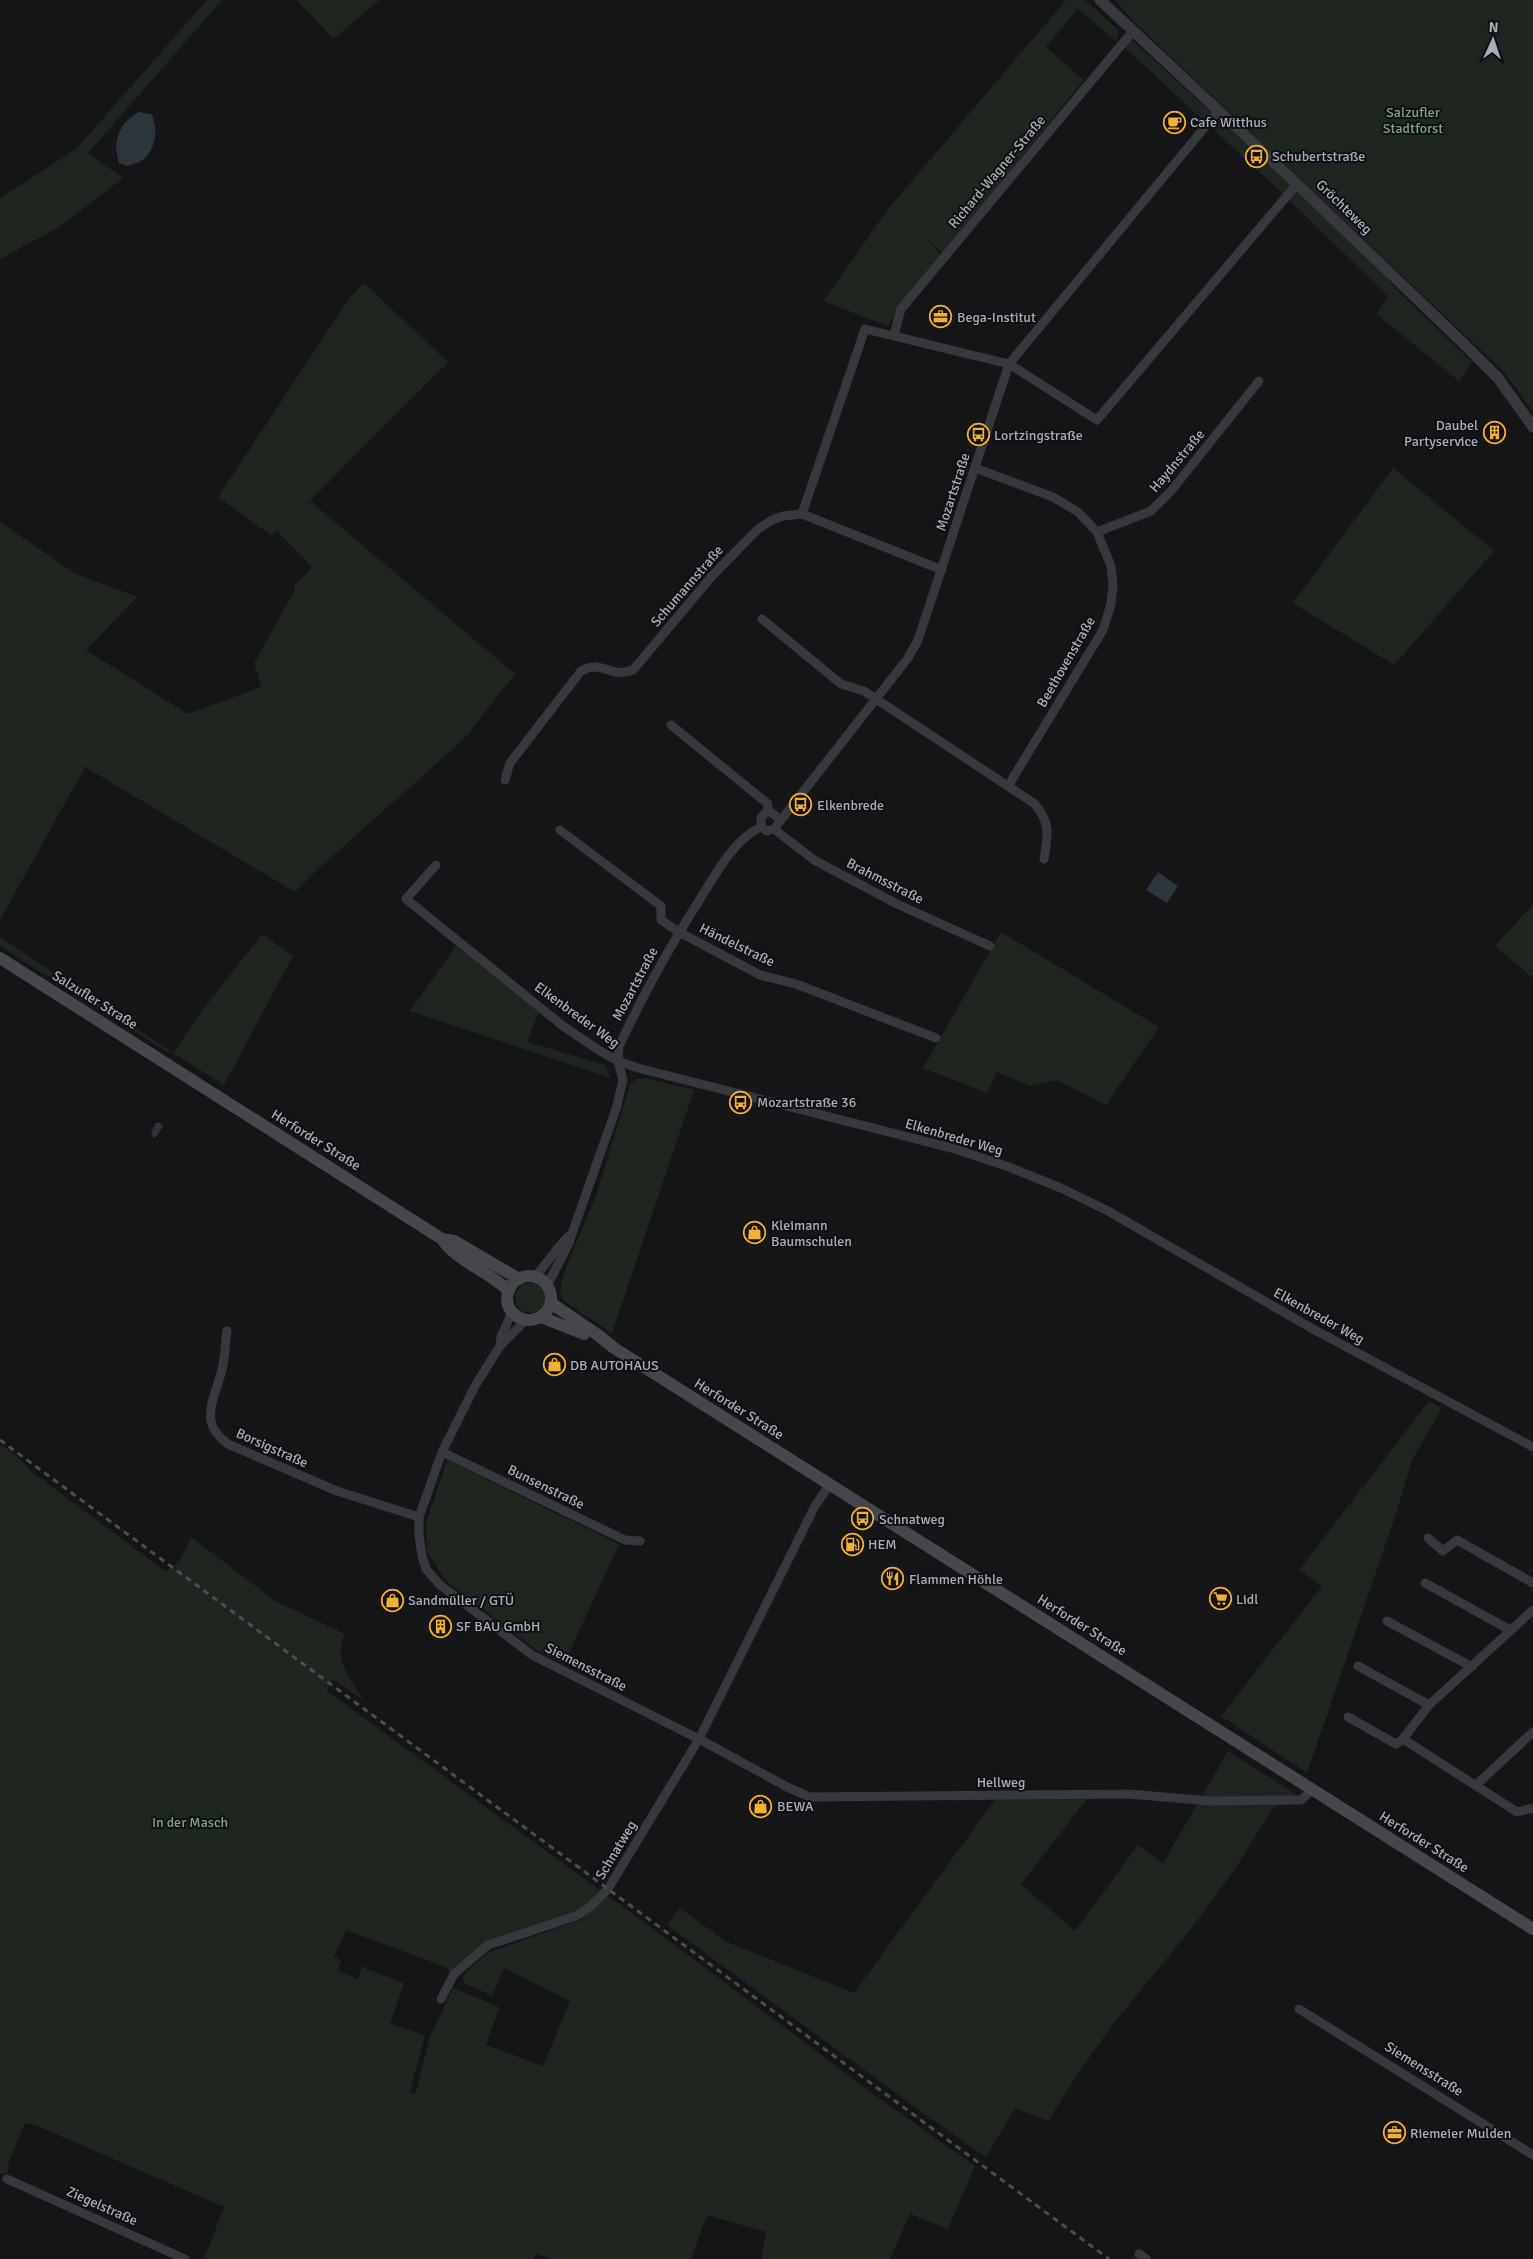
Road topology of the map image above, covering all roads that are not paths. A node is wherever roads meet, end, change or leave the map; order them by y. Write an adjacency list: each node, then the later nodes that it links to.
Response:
1 (1100, 0): 2 (street, Gröchteweg)
2 (1133, 31): 3 (street, Gröchteweg); 5 (street, Richard-Wagner-Straße)
3 (1220, 110): 4 (street, Gröchteweg); 6 (street, Mozartstraße)
4 (1297, 184): 6 (street); 8 (street, Gröchteweg)
5 (894, 335): 6 (street); 10 (street)
6 (1009, 364): 9 (street, Mozartstraße)
7 (1259, 381): 11 (street, Haydnstraße)
8 (1533, 426)
9 (975, 468): 11 (street, Beethovenstraße); 12 (street, Mozartstraße)
10 (802, 514): 12 (street); 16 (street, Schumannstraße)
11 (1097, 532): 17 (street, Beethovenstraße)
12 (942, 570): 14 (street, Mozartstraße)
13 (762, 619): 14 (street)
14 (875, 700): 17 (street); 19 (street, Mozartstraße)
15 (672, 725): 18 (street)
16 (505, 780)
17 (1008, 786): 23 (street)
18 (768, 810): 19 (street); 20 (street, Mozartstraße)
19 (781, 820): 21 (street, Mozartstraße)
20 (760, 827): 21 (street); 25 (street, Mozartstraße)
21 (774, 829): 26 (street, Brahmsstraße)
22 (560, 830): 25 (street, Händelstraße)
23 (1044, 859)
24 (436, 865): 29 (street, Elkenbreder Weg)
25 (679, 932): 28 (street, Händelstraße); 29 (street, Mozartstraße)
26 (990, 946)
27 (0, 958): 30 (main road, Salzufler Straße)
28 (936, 1038)
29 (618, 1061): 31 (street, Mozartstraße); 44 (street, Elkenbreder Weg)
30 (173, 1068): 32 (main road, Herforder Straße)
31 (570, 1235): 33 (street, Mozartstraße); 35 (street, Mozartstraße)
32 (442, 1239): 34 (main road, Herforder Straße); 36 (main road, Herforder Straße)
33 (534, 1277): 34 (main road); 35 (main road)
34 (519, 1279): 36 (main road)
35 (548, 1286): 37 (main road)
36 (509, 1291): 38 (main road)
37 (551, 1303): 39 (main road); 43 (main road, Herforder Straße)
38 (512, 1312): 40 (main road); 42 (street, Siemensstraße)
39 (540, 1317): 40 (main road); 43 (main road, Herforder Straße)
40 (526, 1320): 42 (street, Siemensstraße)
41 (227, 1331): 47 (street, Borsigstraße)
42 (500, 1346): 45 (street, Siemensstraße)
43 (614, 1348): 46 (main road, Herforder Straße)
44 (1533, 1447)
45 (442, 1452): 47 (street, Siemensstraße); 49 (street, Bunsenstraße)
46 (830, 1484): 60 (street, Schnatweg); 63 (main road, Herforder Straße)
47 (419, 1517): 60 (street, Siemensstraße)
48 (1428, 1538): 51 (street)
49 (640, 1541)
50 (1425, 1583): 54 (street)
51 (1533, 1583)
52 (1533, 1610): 54 (street)
53 (1387, 1621): 56 (street)
54 (1510, 1630): 56 (street)
55 (1358, 1666): 57 (street)
56 (1472, 1667): 57 (street)
57 (1429, 1705): 61 (street)
58 (1348, 1717): 61 (street)
59 (1533, 1732): 62 (street)
60 (699, 1739): 63 (street, Hellweg); 66 (street, Schnatweg)
61 (1403, 1739): 62 (street)
62 (1476, 1784): 64 (street)
63 (1313, 1789): 65 (main road, Herforder Straße)
64 (1533, 1808)
65 (1533, 1929)
66 (441, 1999)
67 (1299, 2009): 68 (street, Siemensstraße)
68 (1533, 2154)
69 (7, 2179): 70 (street, Ziegelstraße)
70 (185, 2259)

